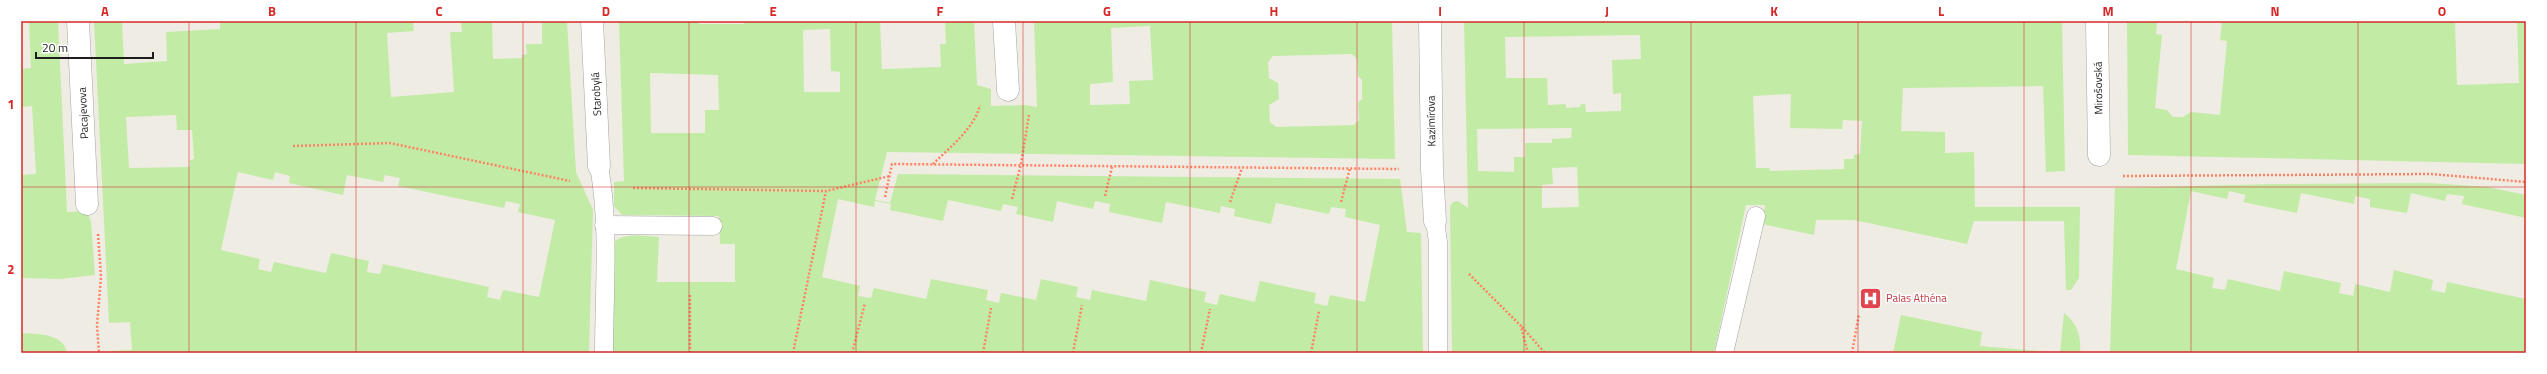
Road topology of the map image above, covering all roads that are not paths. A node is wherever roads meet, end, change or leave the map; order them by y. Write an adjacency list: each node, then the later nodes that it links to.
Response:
1 (78, 21): 9 (street, Pacajevova)
2 (592, 21): 8 (street, Starobylá)
3 (1004, 21): 6 (street)
4 (1430, 21): 11 (street, Kazimírova)
5 (2097, 21): 7 (street, Mirošovská)
6 (1008, 90)
7 (2099, 155)
8 (599, 166): 12 (lane)
9 (87, 204)
10 (1756, 216): 16 (lane)
11 (1435, 221): 15 (lane)
12 (604, 225): 13 (lane); 14 (lane)
13 (713, 226)
14 (604, 353)
15 (1438, 353)
16 (1724, 353)

